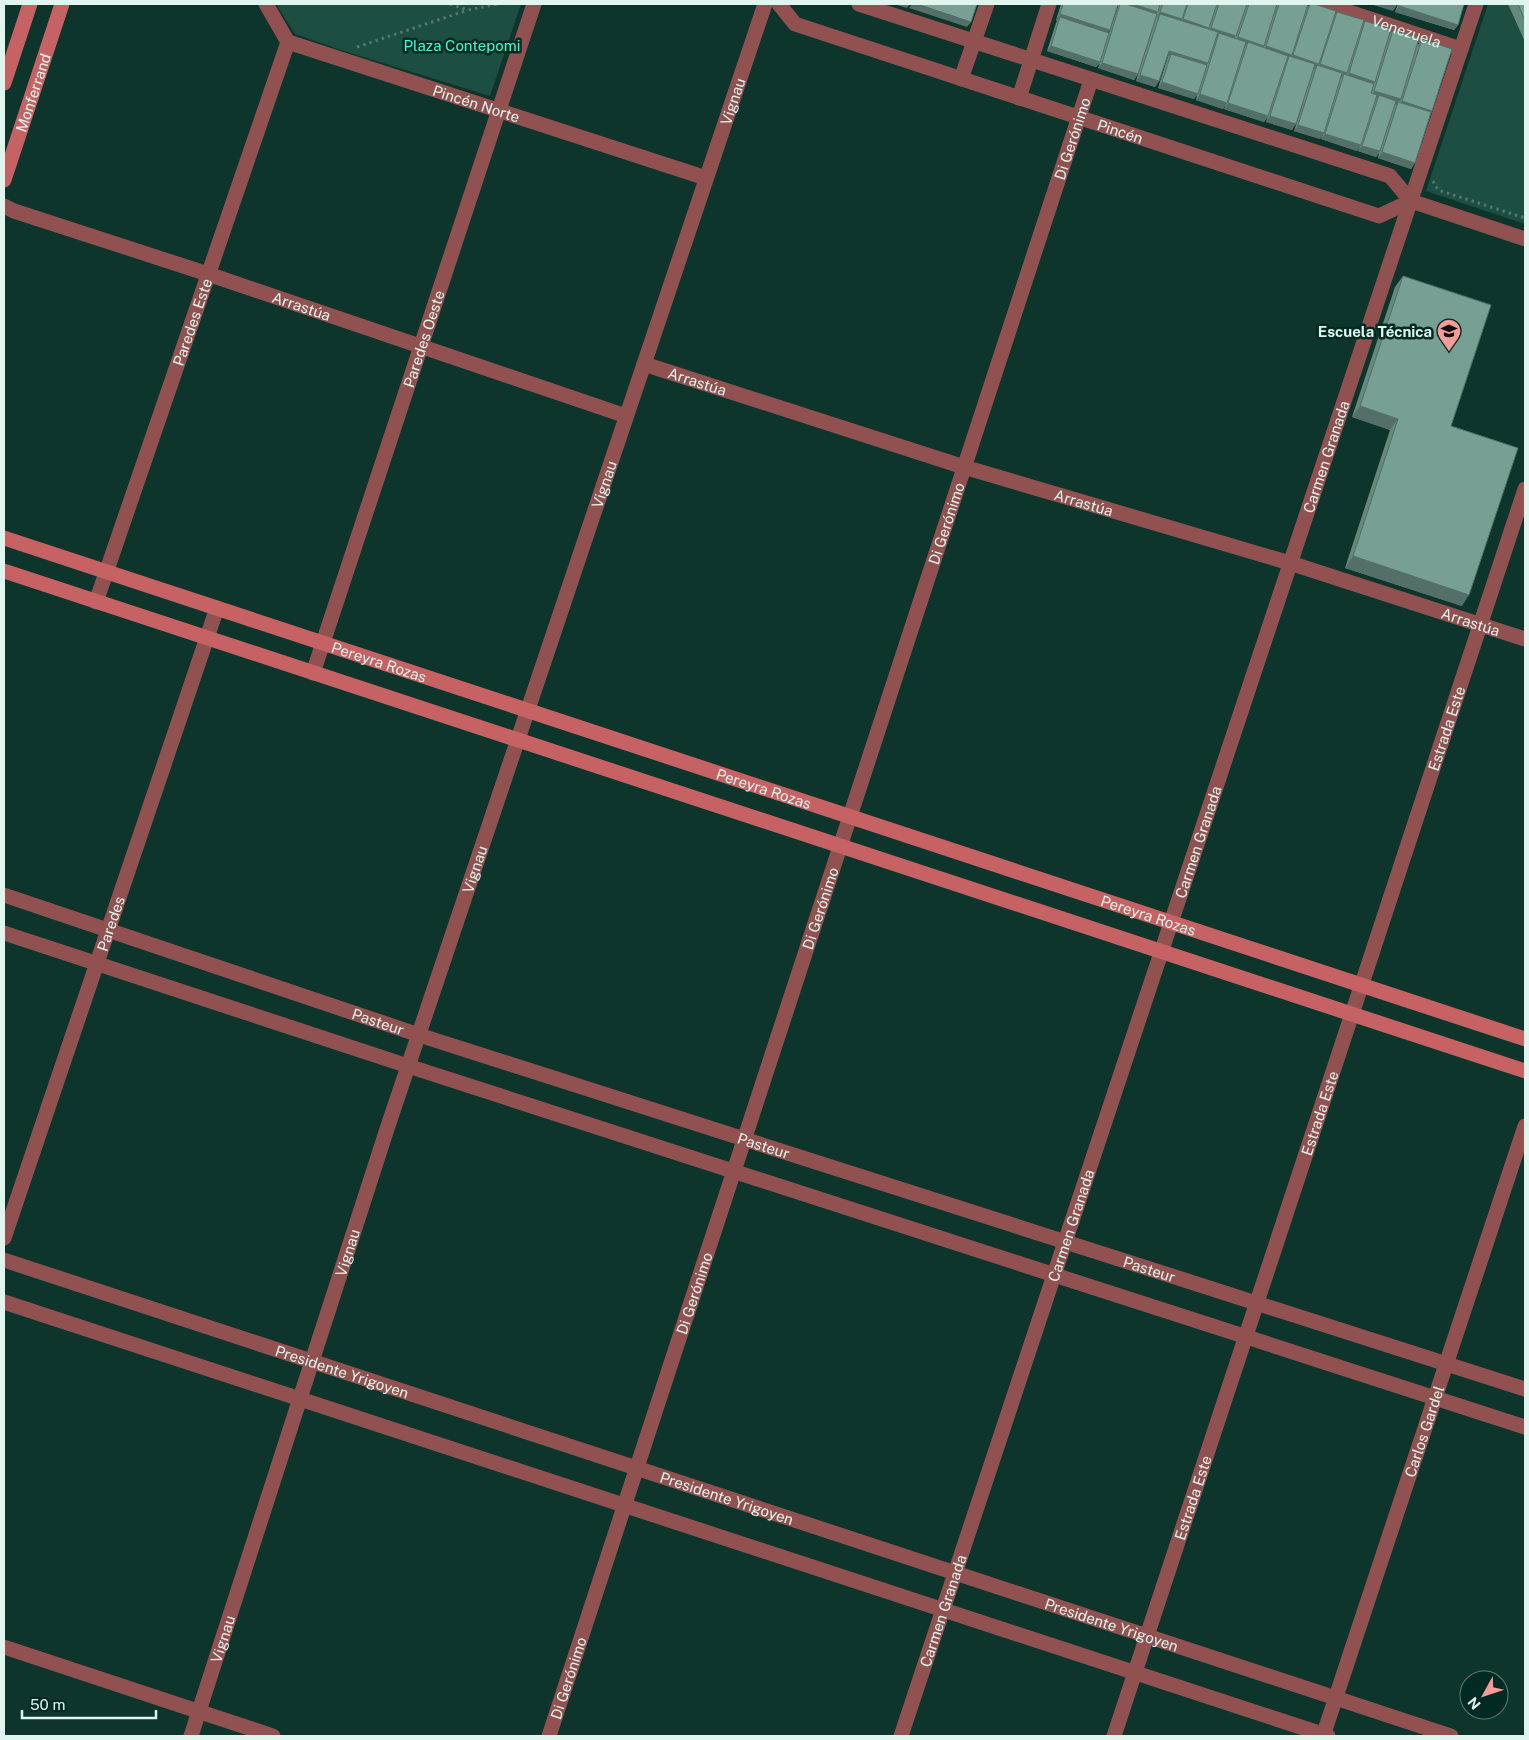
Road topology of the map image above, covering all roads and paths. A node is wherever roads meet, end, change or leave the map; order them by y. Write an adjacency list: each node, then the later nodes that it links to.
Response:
1 (30, 4): 22 (street, Monferrand)
2 (62, 4): 26 (street, Monferrand)
3 (266, 4): 16 (street)
4 (450, 4): 14 (path)
5 (498, 4): 14 (path)
6 (534, 4): 24 (street, Paredes Oeste)
7 (764, 4): 27 (street, Vignau)
8 (779, 4): 20 (street, Pincén)
9 (859, 4): 15 (street)
10 (987, 4): 15 (street)
11 (1049, 4): 19 (street)
12 (1325, 4): 18 (street, Venezuela)
13 (1476, 4): 18 (street, Carmen Granada)
14 (468, 10): 17 (path)
15 (974, 41): 19 (street); 20 (street)
16 (288, 42): 24 (street, Pincén Norte); 33 (street, Paredes Este)
17 (353, 48)
18 (1461, 49): 29 (street, Carmen Granada)
19 (1031, 60): 21 (street); 23 (street)
20 (961, 79): 23 (street, Pincén)
21 (1092, 80): 25 (street, Di Gerónimo); 29 (street)
22 (4, 82)
23 (1019, 98): 25 (street, Pincén)
24 (498, 110): 27 (street, Pincén Norte); 34 (street, Paredes Oeste)
25 (1079, 118): 29 (street, Pincén); 37 (street, Di Gerónimo)
26 (5, 171)
27 (706, 178): 35 (street, Vignau)
28 (1433, 180): 31 (path)
29 (1411, 201): 32 (street); 40 (street, Carmen Granada)
30 (4, 206): 33 (street, Arrastúa)
31 (1525, 218)
32 (1525, 239)
33 (208, 274): 34 (street, Arrastúa); 42 (street, Paredes Este)
34 (420, 346): 36 (street, Arrastúa); 48 (street, Paredes Oeste)
35 (644, 364): 36 (street, Vignau); 37 (street, Arrastúa)
36 (626, 416): 50 (street, Vignau)
37 (964, 467): 40 (street, Arrastúa); 52 (street, Di Gerónimo)
38 (1525, 489): 45 (street, Estrada Este)
39 (4, 538): 42 (street, Pereyra Rozas)
40 (1290, 563): 45 (street, Arrastúa); 55 (street, Carmen Granada)
41 (4, 571): 43 (street, Pereyra Rozas)
42 (106, 571): 43 (street, Paredes Este); 44 (street, Pereyra Rozas)
43 (96, 602): 46 (street, Pereyra Rozas)
44 (217, 608): 46 (street, Paredes); 48 (street, Pereyra Rozas)
45 (1481, 625): 47 (street, Arrastúa); 60 (street, Estrada Este)
46 (207, 638): 49 (street, Pereyra Rozas); 56 (street, Paredes)
47 (1525, 639)
48 (323, 643): 49 (street, Paredes Oeste); 50 (street, Pereyra Rozas)
49 (313, 672): 51 (street, Pereyra Rozas)
50 (528, 710): 51 (street, Vignau); 52 (street, Pereyra Rozas)
51 (518, 740): 53 (street, Pereyra Rozas); 62 (street, Vignau)
52 (850, 816): 53 (street, Di Gerónimo); 55 (street, Pereyra Rozas)
53 (840, 846): 58 (street, Pereyra Rozas); 67 (street, Di Gerónimo)
54 (4, 895): 56 (street, Pasteur)
55 (1171, 922): 58 (street, Carmen Granada); 60 (street, Pereyra Rozas)
56 (108, 930): 59 (street, Paredes); 62 (street, Pasteur)
57 (4, 933): 59 (street)
58 (1162, 951): 61 (street, Pereyra Rozas); 70 (street, Carmen Granada)
59 (97, 964): 64 (street); 69 (street, Paredes)
60 (1362, 985): 61 (street, Estrada Este); 63 (street, Pereyra Rozas)
61 (1352, 1014): 65 (street, Pereyra Rozas); 74 (street, Estrada Este)
62 (419, 1035): 64 (street, Vignau); 67 (street, Pasteur)
63 (1525, 1039)
64 (408, 1066): 68 (street); 76 (street, Vignau)
65 (1525, 1070)
66 (1525, 1126): 77 (street, Carlos Gardel)
67 (744, 1139): 68 (street, Di Gerónimo); 70 (street, Pasteur)
68 (734, 1171): 72 (street); 82 (street, Di Gerónimo)
69 (4, 1238)
70 (1065, 1242): 72 (street, Carmen Granada); 74 (street, Pasteur)
71 (4, 1260): 76 (street, Presidente Yrigoyen)
72 (1054, 1275): 75 (street); 84 (street, Carmen Granada)
73 (4, 1302): 80 (street)
74 (1257, 1303): 75 (street, Estrada Este); 77 (street, Pasteur)
75 (1246, 1337): 79 (street); 86 (street, Estrada Este)
76 (312, 1361): 80 (street, Vignau); 82 (street, Presidente Yrigoyen)
77 (1446, 1364): 78 (street, Pasteur); 79 (street, Carlos Gardel)
78 (1525, 1389)
79 (1435, 1398): 81 (street); 89 (street, Carlos Gardel)
80 (300, 1399): 83 (street); 90 (street, Vignau)
81 (1525, 1427)
82 (636, 1468): 83 (street, Di Gerónimo); 84 (street, Presidente Yrigoyen)
83 (624, 1505): 85 (street); 93 (street, Di Gerónimo)
84 (955, 1573): 85 (street, Carmen Granada); 86 (street, Presidente Yrigoyen)
85 (943, 1610): 88 (street); 94 (street, Carmen Granada)
86 (1147, 1636): 88 (street, Estrada Este); 89 (street, Presidente Yrigoyen)
87 (4, 1647): 90 (street)
88 (1135, 1673): 95 (street, Estrada Este); 96 (street)
89 (1336, 1698): 96 (street, Carlos Gardel); 97 (street, Presidente Yrigoyen)
90 (199, 1712): 91 (street, Vignau); 92 (street)
91 (191, 1736)
92 (273, 1736)
93 (549, 1736)
94 (901, 1736)
95 (1114, 1736)
96 (1325, 1736)
97 (1451, 1736)

